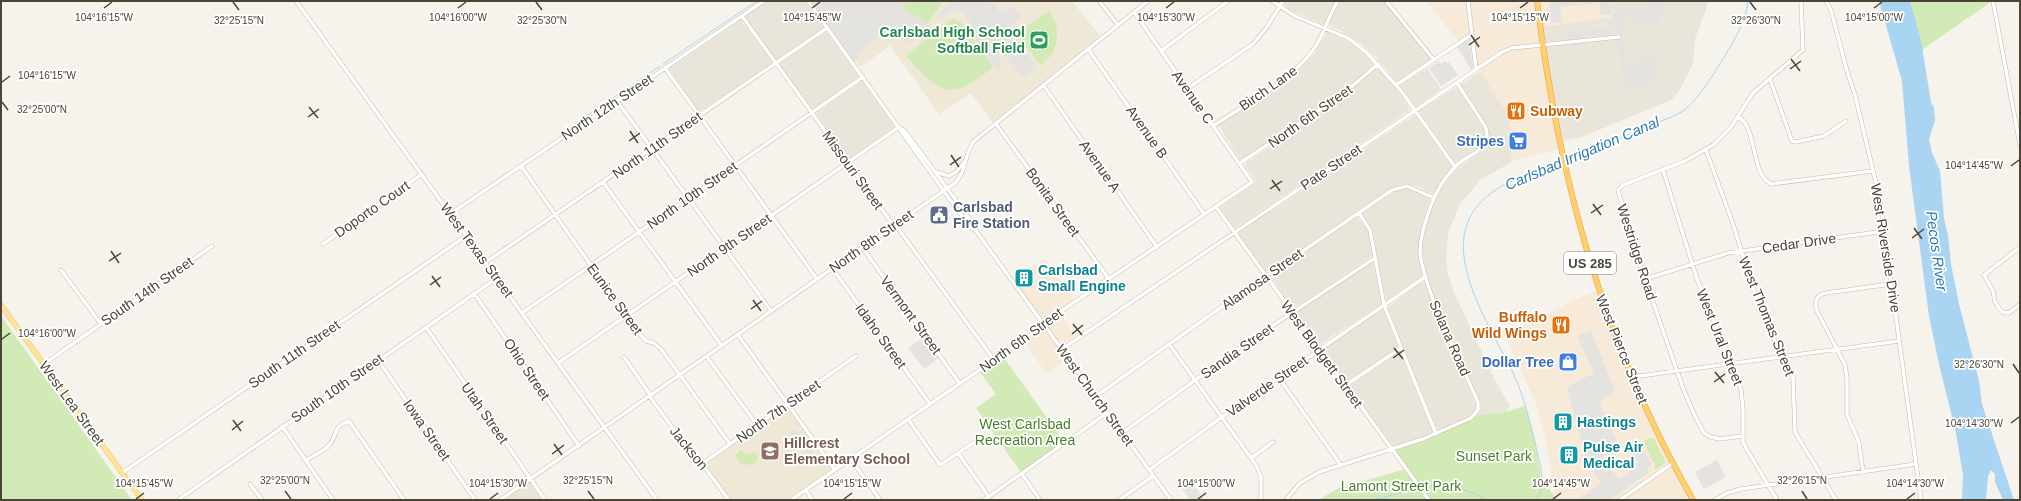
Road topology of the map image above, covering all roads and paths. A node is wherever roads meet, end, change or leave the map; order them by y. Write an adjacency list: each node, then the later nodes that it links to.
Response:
1 (296, 1): 59 (street, West Texas Street)
2 (764, 1): 18 (street, North 12th Street)
3 (808, 1): 20 (street, West Church Street)
4 (1099, 1): 19 (street)
5 (1148, 1): 17 (street, North 8th Street)
6 (1228, 1): 26 (street)
7 (1272, 1): 16 (street)
8 (1283, 1): 16 (street)
9 (1338, 1): 21 (street, Birch Lane)
10 (1386, 1): 27 (street)
11 (1468, 1): 22 (street)
12 (1538, 1): 24 (highway, West Pierce Street / US 285)
13 (1802, 1): 33 (street, Westridge Road)
14 (1826, 1): 57 (street, West Riverside Drive)
15 (1993, 1): 47 (street)
16 (1280, 6): 21 (street); 37 (street)
17 (1134, 12): 19 (street, North 8th Street); 26 (street, Avenue C)
18 (742, 16): 28 (street, Missouri Street); 30 (street, North 12th Street)
19 (1118, 25): 25 (street, North 8th Street)
20 (827, 28): 28 (street, North 11th Street); 32 (street, West Church Street)
21 (1325, 28): 29 (street); 45 (street, Birch Lane)
22 (1471, 35): 27 (street); 31 (street)
23 (1619, 37): 24 (street, Pate Street)
24 (1542, 45): 31 (street, Pate Street); 129 (highway, West Pierce Street / US 285)
25 (1088, 50): 36 (street, North 8th Street); 69 (street, Avenue B)
26 (1161, 51): 37 (street, Avenue C)
27 (1434, 60): 35 (street)
28 (775, 64): 40 (street, Missouri Street); 41 (street, North 11th Street)
29 (1378, 64): 35 (street); 52 (street, North 6th Street)
30 (665, 68): 38 (street, North 12th Street); 41 (street)
31 (1476, 69): 34 (street, Pate Street)
32 (863, 77): 40 (street, North 10th Street); 46 (street, West Church Street)
33 (1770, 79): 42 (street, Westridge Road); 43 (street)
34 (1457, 83): 39 (street, Pate Street); 55 (street, Solana Road)
35 (1396, 85): 39 (street)
36 (1044, 86): 44 (street, North 8th Street); 81 (street, Avenue A)
37 (1188, 88): 45 (street, Avenue C)
38 (617, 101): 48 (street); 54 (street, North 12th Street)
39 (1415, 110): 55 (street); 76 (street, Pate Street)
40 (811, 113): 51 (street, Missouri Street); 53 (street, North 10th Street)
41 (699, 116): 48 (street, North 11th Street); 53 (street)
42 (1738, 117): 49 (street, Westridge Road); 57 (street)
43 (1846, 122)
44 (996, 124): 50 (street, North 8th Street); 95 (street, Bonita Street)
45 (1213, 126): 52 (street, Avenue C)
46 (899, 127): 51 (street, North 9th Street); 58 (street, West Church Street); 63 (street, West Church Street)
47 (2020, 145)
48 (652, 148): 60 (street, North 11th Street); 64 (street)
49 (1706, 150): 56 (street, Westridge Road); 84 (street, West Thomas Street)
50 (965, 160): 58 (street); 62 (street, North 8th Street)
51 (848, 163): 71 (street, North 9th Street); 72 (street, Missouri Street)
52 (1240, 163): 61 (street, Avenue C)
53 (735, 165): 64 (street, North 10th Street); 71 (street)
54 (520, 166): 68 (street, North 12th Street); 70 (street, Eunice Street)
55 (1455, 167): 65 (street, Solana Road)
56 (1663, 170): 87 (street, West Ural Street); 96 (street, Westridge Road)
57 (1873, 171): 74 (street, West Riverside Drive)
58 (936, 172): 62 (street, West Church Street)
59 (422, 174): 68 (street, West Texas Street); 78 (street, Doporto Court)
60 (603, 182): 70 (street, North 11th Street); 75 (street)
61 (1252, 182): 66 (street, North 6th Street)
62 (948, 188): 63 (street, North 8th Street); 73 (street, West Church Street)
63 (944, 191): 72 (street, North 8th Street); 73 (street, West Church Street)
64 (688, 198): 75 (street, North 10th Street); 82 (street)
65 (1434, 198): 67 (street, Alamosa Street); 92 (street, Solana Road)
66 (1216, 207): 69 (street, North 6th Street); 76 (street, West Blodgett Street)
67 (1359, 213): 85 (street); 91 (street, Alamosa Street)
68 (450, 214): 77 (street, West Texas Street)
69 (1204, 214): 81 (street, North 6th Street)
70 (555, 215): 86 (street, North 11th Street); 88 (street, Eunice Street)
71 (771, 216): 82 (street, North 9th Street); 94 (street)
72 (894, 225): 80 (street, North 8th Street); 123 (street, Missouri Street)
73 (976, 231): 108 (street, West Church Street)
74 (1885, 231): 84 (street, Cedar Drive); 98 (street, West Riverside Drive)
75 (639, 232): 88 (street, North 10th Street); 97 (street)
76 (1234, 232): 91 (street, West Blodgett Street); 115 (street, Pate Street)
77 (466, 236): 86 (street, West Texas Street); 163 (street, South 11th Street)
78 (323, 244)
79 (212, 246): 107 (street, South 14th Street)
80 (862, 247): 89 (street, North 8th Street); 132 (street, Vermont Street)
81 (1157, 247): 95 (street, North 6th Street)
82 (725, 248): 97 (street, North 9th Street); 103 (street)
83 (2020, 248): 100 (street)
84 (1740, 250): 87 (street, Cedar Drive); 121 (street, West Thomas Street)
85 (1374, 258): 102 (street); 104 (street, Sandia Street)
86 (486, 262): 93 (street, West Texas Street)
87 (1692, 263): 96 (street, Cedar Drive); 125 (street, West Ural Street)
88 (591, 265): 105 (street, North 10th Street); 106 (street, Eunice Street)
89 (832, 268): 94 (street, North 8th Street); 137 (street, Idaho Street)
90 (61, 270): 107 (street)
91 (1266, 276): 104 (street, West Blodgett Street); 112 (street, Alamosa Street)
92 (1425, 277): 102 (street, Valverde Street); 145 (street, Solana Road)
93 (496, 278): 99 (street, South 10th Street); 105 (street, West Texas Street)
94 (817, 279): 103 (street, North 8th Street)
95 (1109, 279): 108 (street, North 6th Street)
96 (1645, 280): 127 (street, Westridge Road)
97 (675, 282): 106 (street, North 9th Street); 113 (street)
98 (1891, 284): 111 (street, West Riverside Drive); 117 (street)
99 (474, 293): 109 (street, South 10th Street); 150 (street, Ohio Street)
100 (2020, 304)
101 (1, 305): 126 (main road, West Lea Street)
102 (1384, 305): 114 (street); 116 (street, Valverde Street)
103 (771, 311): 110 (street, North 8th Street)
104 (1292, 312): 116 (street, West Blodgett Street); 131 (street, Sandia Street)
105 (522, 313): 124 (street, West Texas Street)
106 (627, 316): 124 (street, North 9th Street); 128 (street, Eunice Street)
107 (101, 324): 126 (street, South 14th Street)
108 (1044, 324): 115 (street, West Church Street); 123 (street, North 6th Street)
109 (426, 327): 122 (street, South 10th Street); 167 (street, Utah Street)
110 (738, 336): 113 (street, North 8th Street); 136 (street)
111 (1899, 341): 117 (street); 158 (street, West Riverside Drive)
112 (1169, 344): 131 (street); 135 (street, Alamosa Street)
113 (722, 346): 120 (street, North 8th Street)
114 (1401, 348): 133 (street); 145 (street)
115 (1062, 349): 135 (street, West Church Street)
116 (1319, 349): 130 (street, Valverde Street); 133 (street, West Blodgett Street)
117 (1837, 349): 121 (street); 162 (street)
118 (856, 356): 136 (street, North 7th Street)
119 (624, 357): 134 (street, Jackson)
120 (707, 357): 128 (street, North 8th Street); 141 (street)
121 (1783, 357): 125 (street); 166 (street, West Thomas Street)
122 (378, 360): 142 (street, South 10th Street); 177 (street, Iowa Street)
123 (994, 360): 132 (street, North 6th Street)
124 (558, 363): 143 (street, West Texas Street)
125 (1730, 363): 127 (street); 146 (street, West Ural Street)
126 (44, 364): 163 (main road, West Lea Street)
127 (1677, 370): 129 (street); 146 (street, Westridge Road)
128 (680, 376): 134 (street, North 8th Street); 149 (street, Eunice Street)
129 (1632, 377): 156 (highway, West Pierce Street / US 285)
130 (1279, 378): 139 (street, Valverde Street); 157 (street)
131 (1195, 380): 139 (street); 144 (street, Sandia Street)
132 (960, 384): 137 (street, North 6th Street)
133 (1346, 385): 151 (street, West Blodgett Street)
134 (651, 396): 143 (street, North 8th Street); 159 (street, Jackson)
135 (1096, 396): 138 (street, West Church Street)
136 (788, 404): 141 (street, North 7th Street); 160 (street)
137 (930, 404): 140 (street, North 6th Street)
138 (1108, 413): 144 (street, West Church Street); 164 (street)
139 (1222, 417): 153 (street); 161 (street, Valverde Street)
140 (908, 419): 152 (street); 154 (street, North 6th Street)
141 (757, 425): 149 (street, North 7th Street)
142 (282, 426): 155 (street); 173 (street, South 10th Street)
143 (605, 428): 150 (street, North 8th Street); 180 (street, West Texas Street)
144 (1122, 433): 161 (street, West Church Street)
145 (1436, 434): 151 (street, Solana Road)
146 (1742, 436): 169 (street, West Ural Street)
147 (1273, 442): 153 (street)
148 (973, 443): 152 (street)
149 (730, 444): 159 (street, North 7th Street)
150 (579, 446): 167 (street, North 8th Street)
151 (1392, 448): 157 (street, Solana Road); 191 (street, West Blodgett Street)
152 (958, 453): 171 (street)
153 (1251, 458): 189 (street)
154 (851, 459): 160 (street, North 6th Street); 184 (street)
155 (306, 460): 175 (street); 176 (street)
156 (1673, 463): 192 (street); 193 (highway, West Pierce Street / US 285)
157 (1340, 464): 190 (street, Solana Road)
158 (1916, 464): 162 (street); 197 (street, West Riverside Drive)
159 (700, 465): 181 (street, Jackson)
160 (835, 470): 170 (street, North 6th Street)
161 (1149, 470): 165 (street, West Church Street)
162 (1863, 472): 166 (street)
163 (122, 473): 172 (main road, West Lea Street)
164 (1022, 474): 171 (street); 186 (street)
165 (1153, 476): 187 (street); 188 (street, West Church Street)
166 (1822, 477): 169 (street); 196 (street, West Thomas Street)
167 (530, 479): 178 (street, North 8th Street); 179 (street, Utah Street)
168 (250, 484): 174 (street)
169 (1768, 485): 194 (street); 195 (street, West Ural Street)
170 (806, 490): 182 (street, North 6th Street); 183 (street)
171 (989, 497): 185 (street)
172 (142, 500)
173 (178, 500)
174 (262, 500)
175 (333, 500)
176 (404, 500)
177 (475, 500)
178 (500, 500)
179 (545, 500)
180 (657, 500)
181 (729, 500)
182 (791, 500)
183 (812, 500)
184 (880, 500)
185 (984, 500)
186 (1040, 500)
187 (1119, 500)
188 (1171, 500)
189 (1261, 500)
190 (1286, 500)
191 (1429, 500)
192 (1620, 500)
193 (1693, 500)
194 (1715, 500)
195 (1777, 500)
196 (1836, 500)
197 (1921, 500)

